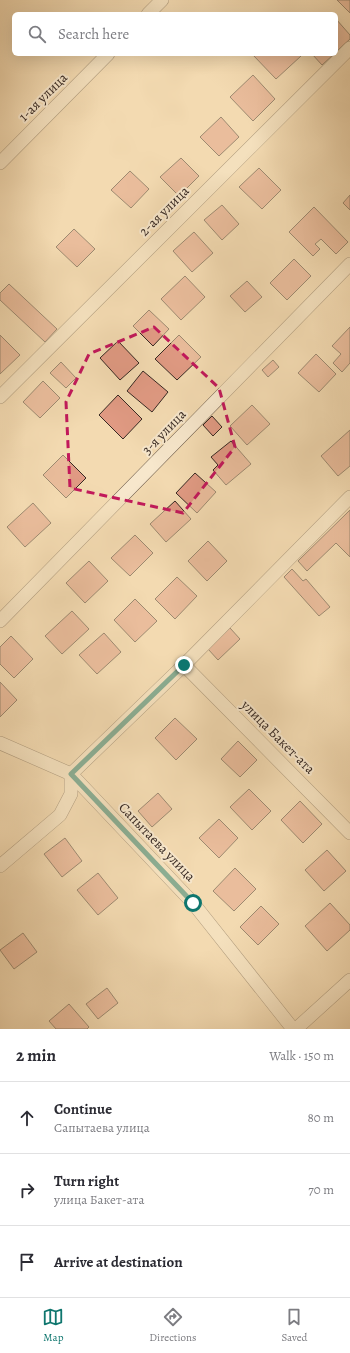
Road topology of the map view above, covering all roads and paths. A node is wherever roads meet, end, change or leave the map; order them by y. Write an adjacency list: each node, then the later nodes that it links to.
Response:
1 (162, 0): 2 (street)
2 (150, 12)
3 (350, 48): 7 (street, 2-ая улица)
4 (106, 56): 5 (street, 1-ая улица)
5 (0, 163)
6 (350, 264): 9 (street, 3-я улица)
7 (0, 397)
8 (350, 497): 10 (street)
9 (0, 621)
10 (184, 665): 12 (street); 13 (street, улица Бакет-ата)
11 (0, 743): 12 (street)
12 (71, 774): 14 (street); 16 (street, Сапытаева улица)
13 (350, 833)
14 (0, 866)
15 (350, 980): 17 (street)
16 (293, 1029)
17 (296, 1029)

